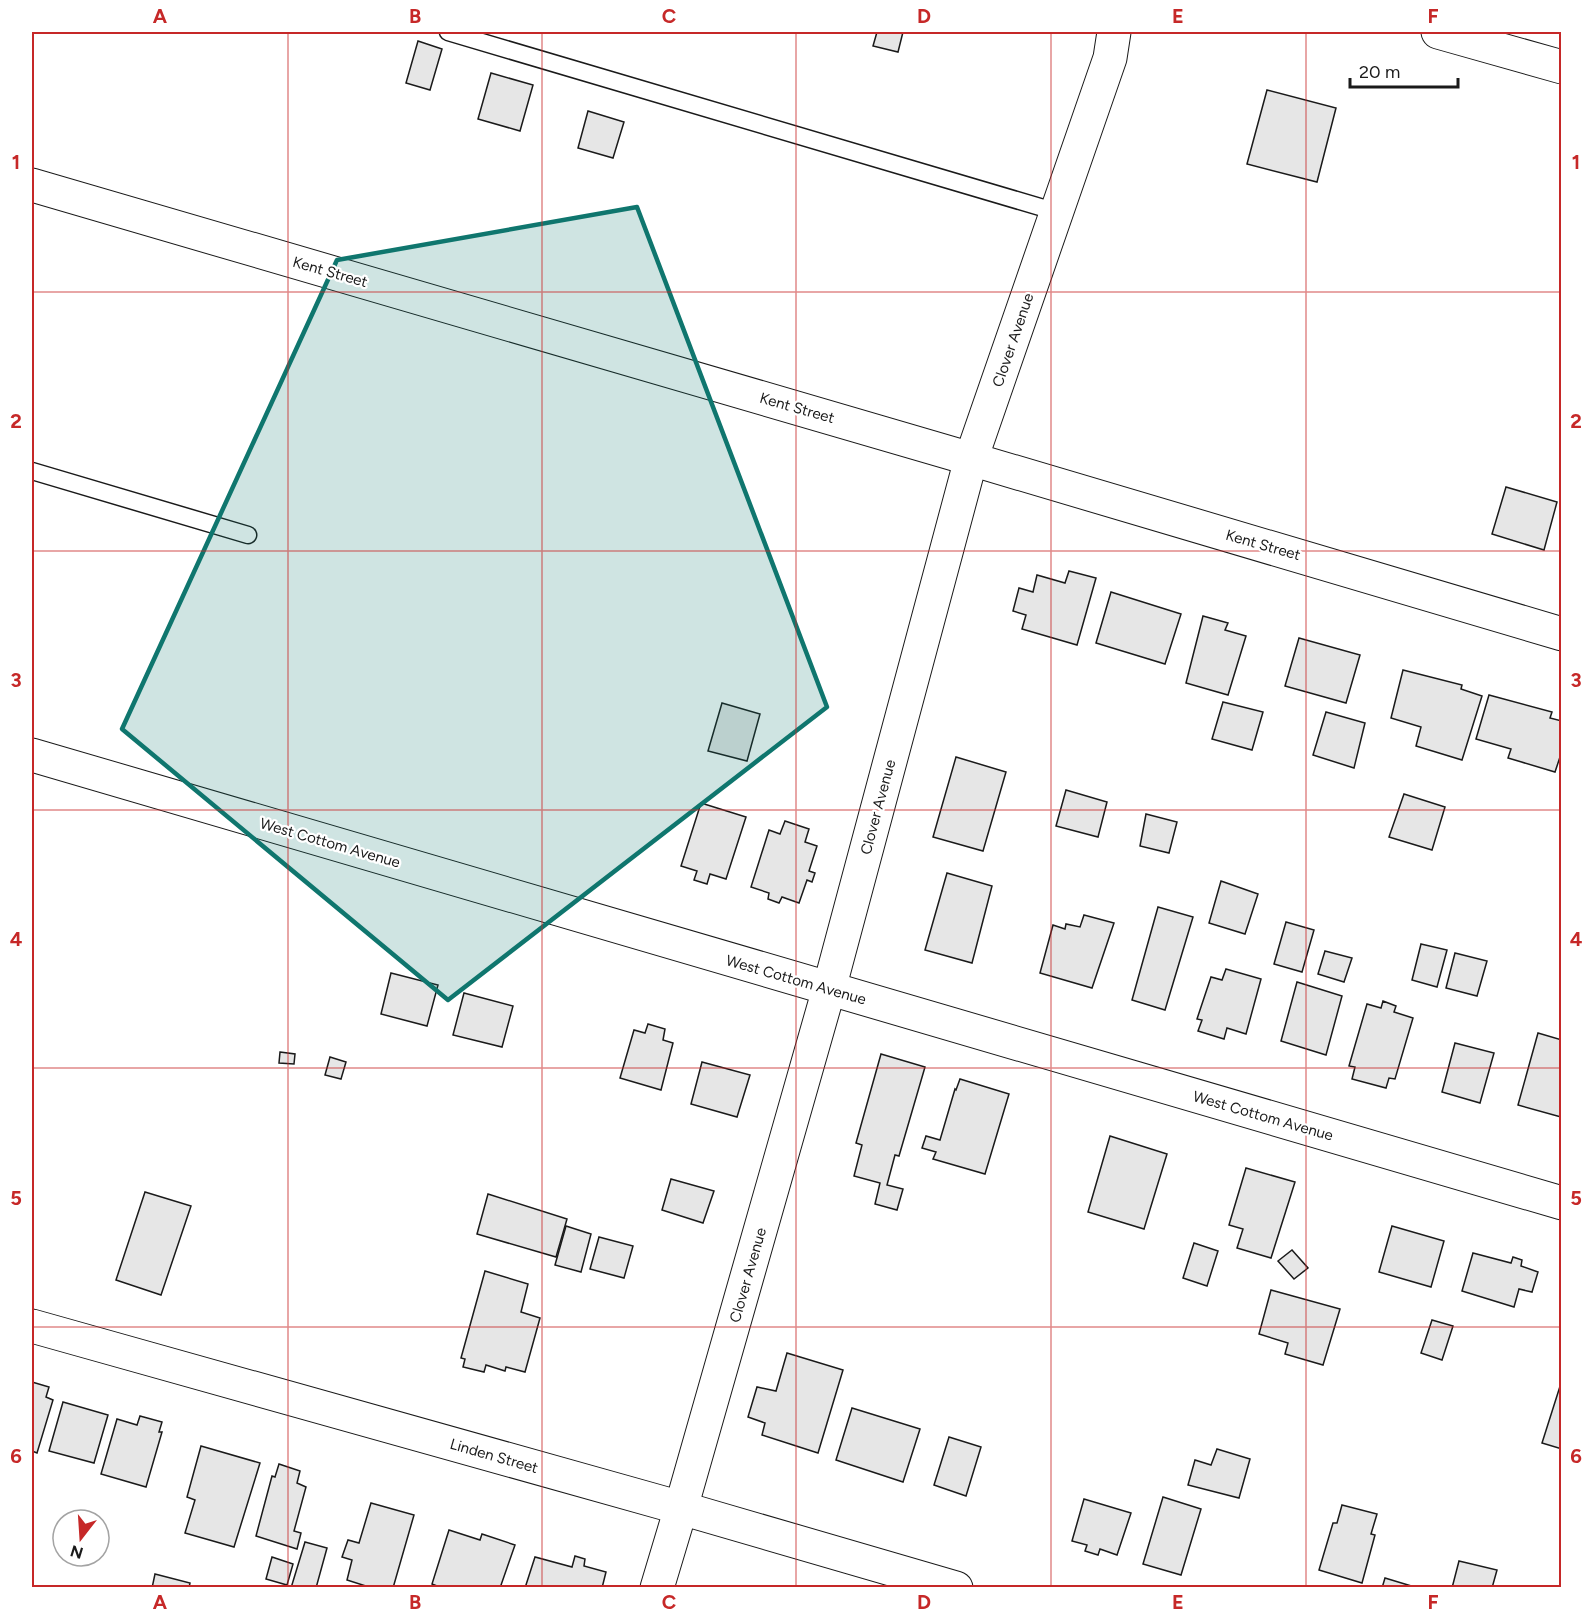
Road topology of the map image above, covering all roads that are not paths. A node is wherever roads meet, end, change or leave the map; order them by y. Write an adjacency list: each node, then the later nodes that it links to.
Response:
1 (448, 32): 6 (lane)
2 (1114, 32): 6 (street, Clover Avenue)
3 (1438, 32): 4 (street)
4 (1562, 67)
5 (32, 185): 7 (street, Kent Street)
6 (1057, 212): 7 (street, Clover Avenue)
7 (971, 459): 10 (street, Kent Street); 12 (street, Clover Avenue)
8 (32, 471): 9 (lane)
9 (248, 535)
10 (1562, 634)
11 (32, 755): 12 (street, West Cottom Avenue)
12 (829, 989): 13 (street, West Cottom Avenue); 15 (street, Clover Avenue)
13 (1562, 1203)
14 (32, 1326): 15 (street, Linden Street)
15 (681, 1508): 16 (street, Clover Avenue); 17 (street, Linden Street)
16 (657, 1587)
17 (956, 1587)

